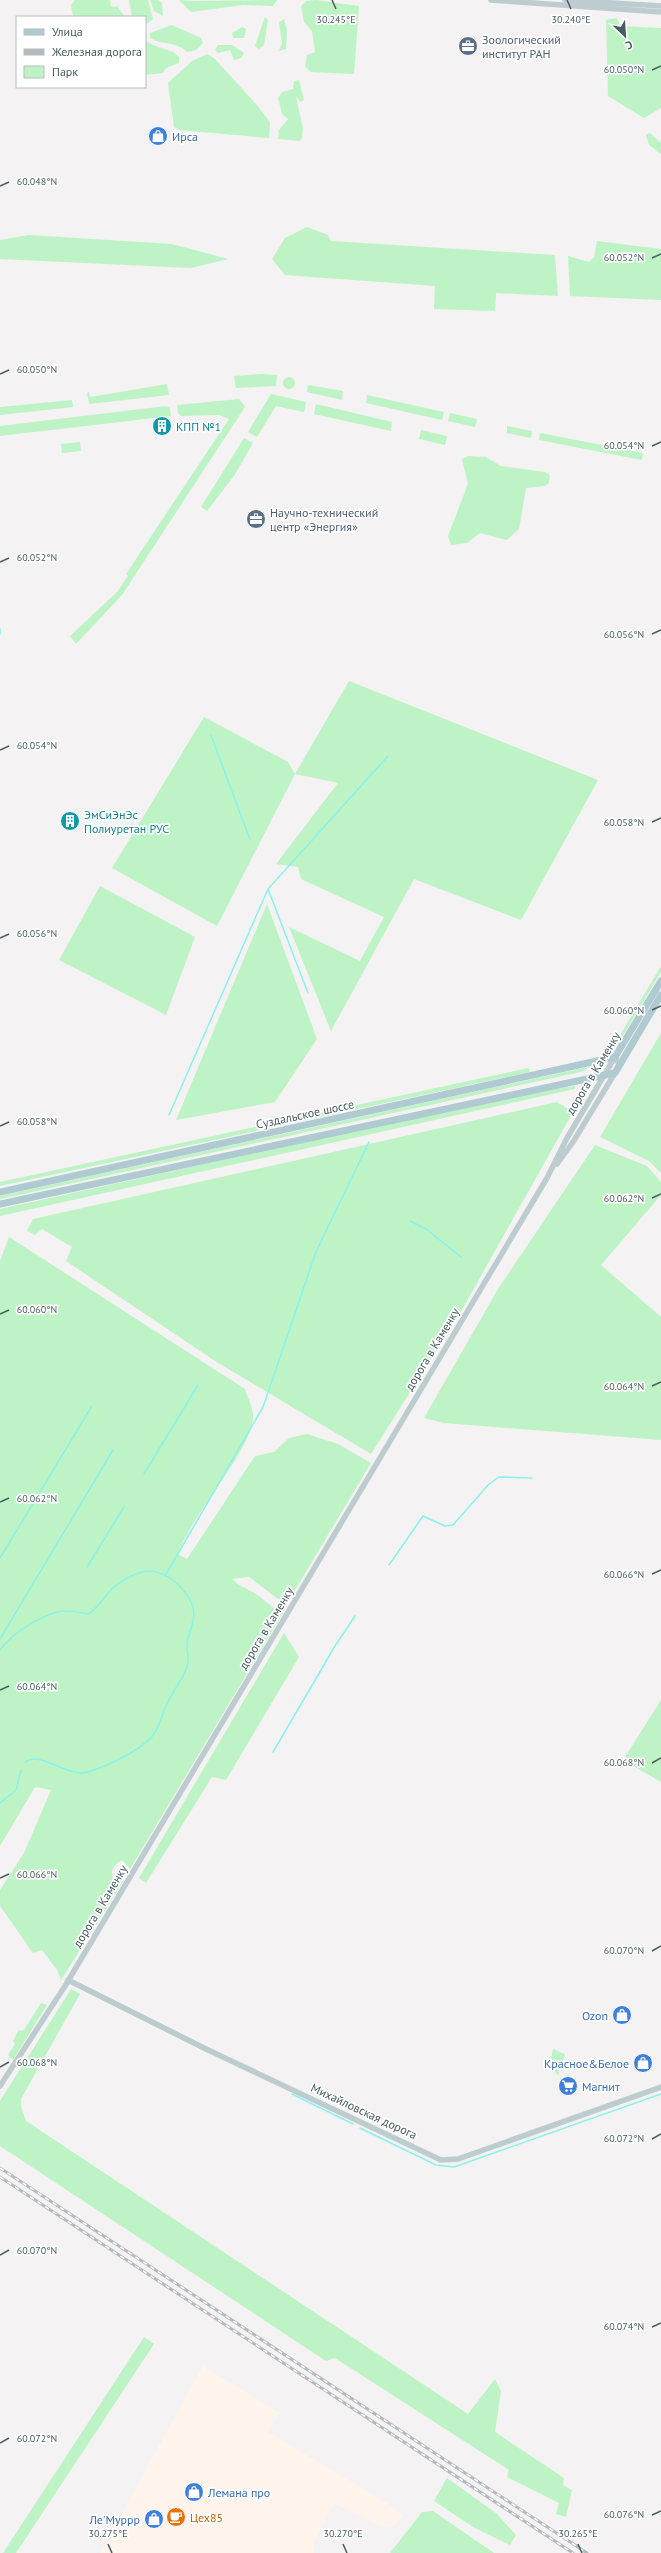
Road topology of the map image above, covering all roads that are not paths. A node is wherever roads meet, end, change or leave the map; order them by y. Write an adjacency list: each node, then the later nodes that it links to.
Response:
1 (491, 0): 4 (street)
2 (565, 0): 3 (street)
3 (661, 6)
4 (661, 12)
5 (661, 981): 7 (main road, дорога в Каменку)
6 (661, 995): 8 (main road, дорога в Каменку)
7 (615, 1057): 8 (street); 10 (street, дорога в Каменку); 12 (main road, Суздальское шоссе)
8 (620, 1064): 9 (main road, дорога в Каменку)
9 (615, 1073): 10 (main road, Суздальское шоссе); 11 (street, дорога в Каменку)
10 (604, 1075): 11 (street, дорога в Каменку); 13 (main road, Суздальское шоссе)
11 (547, 1178): 14 (street, дорога в Каменку)
12 (0, 1192)
13 (0, 1204)
14 (68, 1980): 15 (street, дорога в Каменку); 16 (street, Михайловская дорога)
15 (0, 2086)
16 (661, 2087)

